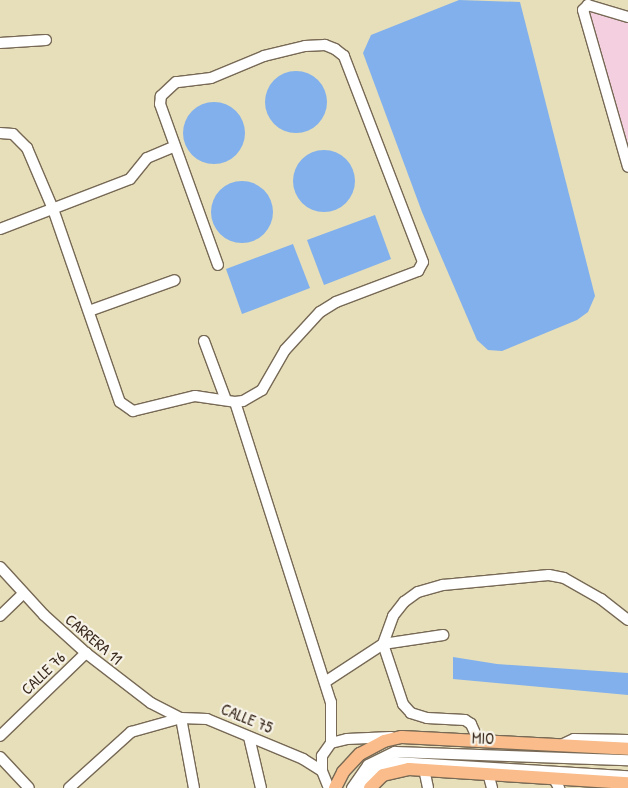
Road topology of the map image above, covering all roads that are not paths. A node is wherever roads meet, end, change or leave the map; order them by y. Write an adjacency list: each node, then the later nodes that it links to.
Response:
1 (628, 17): 5 (street)
2 (46, 40): 3 (street)
3 (0, 43)
4 (0, 133): 8 (street)
5 (625, 144): 7 (street)
6 (175, 146): 8 (street); 10 (street); 14 (street)
7 (628, 167)
8 (53, 209): 9 (street); 12 (street)
9 (0, 229)
10 (218, 265)
11 (175, 280): 12 (street)
12 (89, 311): 14 (street)
13 (204, 341): 14 (street)
14 (231, 401): 22 (street)
15 (0, 568): 16 (street, CARRERA 11)
16 (23, 594): 17 (street); 21 (street, CARRERA 11)
17 (0, 616)
18 (628, 620): 20 (street)
19 (443, 635): 20 (street)
20 (383, 644): 22 (street); 28 (street)
21 (86, 653): 23 (street, CARRERA 11); 24 (street, CALLE 76)
22 (325, 682): 29 (street)
23 (181, 718): 25 (street, CALLE 75); 42 (street, CALLE 75); 43 (street)
24 (0, 736)
25 (249, 737): 35 (street, CALLE 75); 44 (street)
26 (402, 737): 28 (main road); 29 (street); 46 (main road)
27 (628, 740): 30 (street)
28 (479, 742): 30 (main road)
29 (331, 743): 35 (street)
30 (560, 745): 31 (main road)
31 (628, 749)
32 (0, 757): 41 (street)
33 (628, 760): 47 (street, MIO)
34 (424, 769): 36 (main road); 40 (main road); 48 (street)
35 (322, 771): 45 (street)
36 (488, 773): 38 (main road); 49 (street)
37 (628, 776): 40 (street, MIO)
38 (556, 782): 39 (main road)
39 (628, 783)
40 (368, 787)
41 (29, 788)
42 (69, 788)
43 (194, 788)
44 (261, 788)
45 (330, 788)
46 (335, 788)
47 (352, 788)
48 (428, 788)
49 (492, 788)

